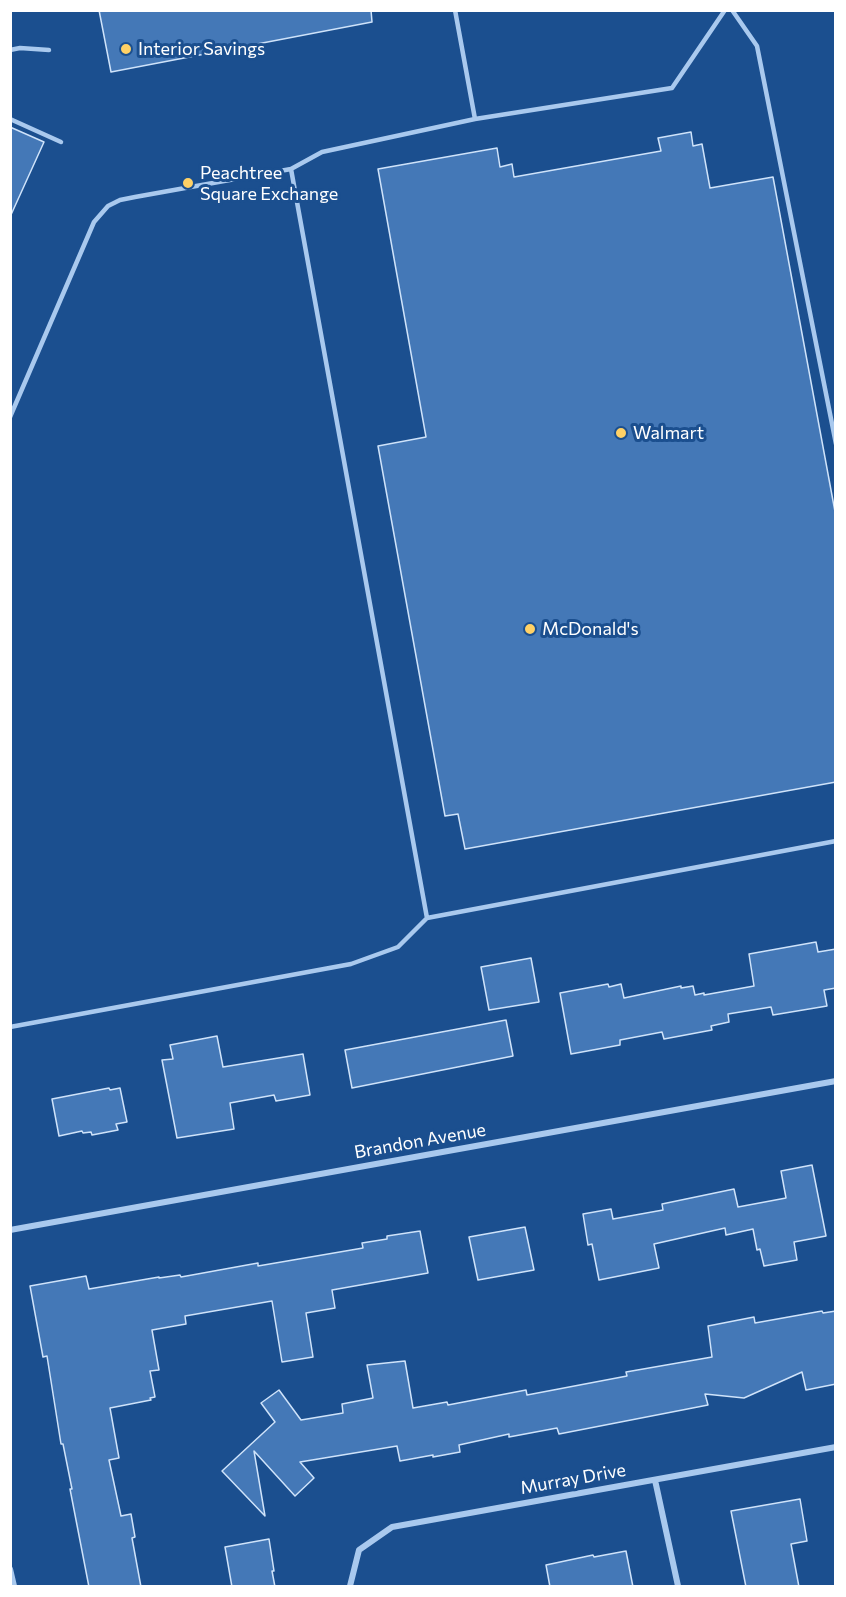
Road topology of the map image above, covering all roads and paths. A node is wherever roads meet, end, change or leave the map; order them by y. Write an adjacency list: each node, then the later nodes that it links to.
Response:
1 (455, 10): 6 (lane)
2 (725, 10): 6 (lane)
3 (732, 10): 11 (lane)
4 (10, 50): 5 (lane)
5 (49, 50)
6 (475, 119): 9 (lane)
7 (10, 120): 8 (lane)
8 (61, 142)
9 (291, 169): 10 (lane); 13 (lane)
10 (10, 417)
11 (836, 444)
12 (836, 841): 13 (lane)
13 (426, 918): 14 (lane)
14 (10, 1027)
15 (836, 1082): 16 (street, Brandon Avenue)
16 (10, 1230)
17 (836, 1447): 18 (street, Murray Drive)
18 (655, 1480): 21 (street, Murray Drive); 22 (street)
19 (10, 1569): 20 (street)
20 (14, 1587)
21 (350, 1587)
22 (678, 1587)

